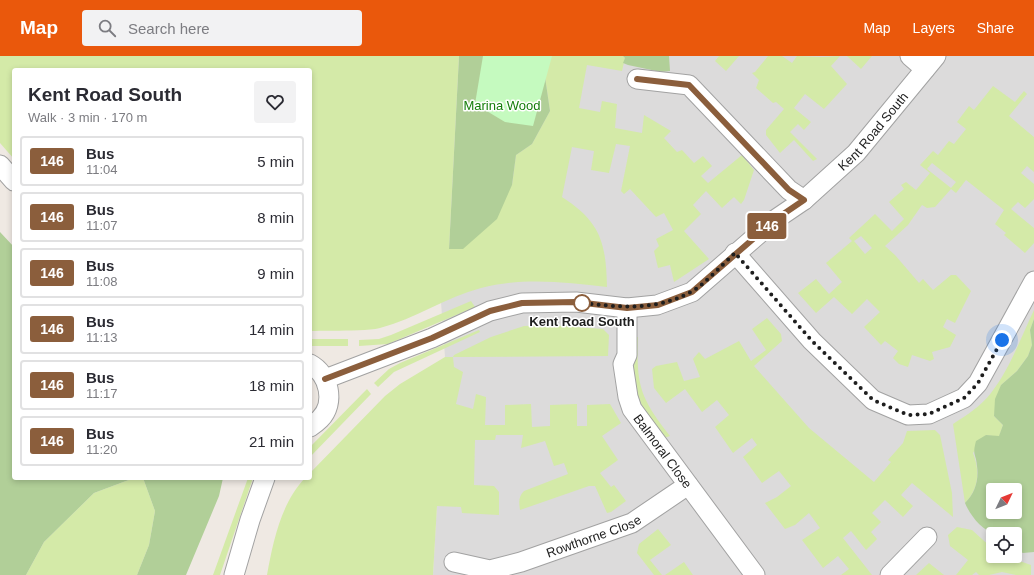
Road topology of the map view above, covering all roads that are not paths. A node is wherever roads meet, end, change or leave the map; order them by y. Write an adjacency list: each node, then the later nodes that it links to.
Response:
1 (910, 56): 2 (street)
2 (931, 62): 6 (street, Kent Road South)
3 (637, 79): 6 (street)
4 (0, 166): 5 (street)
5 (12, 179)
6 (804, 200): 7 (street, Kent Road South)
7 (735, 253): 8 (street); 9 (street, Kent Road South)
8 (1034, 281)
9 (627, 308): 11 (street, Kent Road South); 14 (street, Balmoral Close)
10 (312, 365): 11 (street)
11 (325, 379): 12 (street)
12 (312, 426)
13 (264, 480): 18 (street)
14 (688, 485): 17 (street, Rowthorne Close); 19 (street, Balmoral Close)
15 (927, 537): 20 (street)
16 (454, 562): 17 (street, Rowthorne Close)
17 (491, 573)
18 (234, 575)
19 (755, 575)
20 (890, 575)

